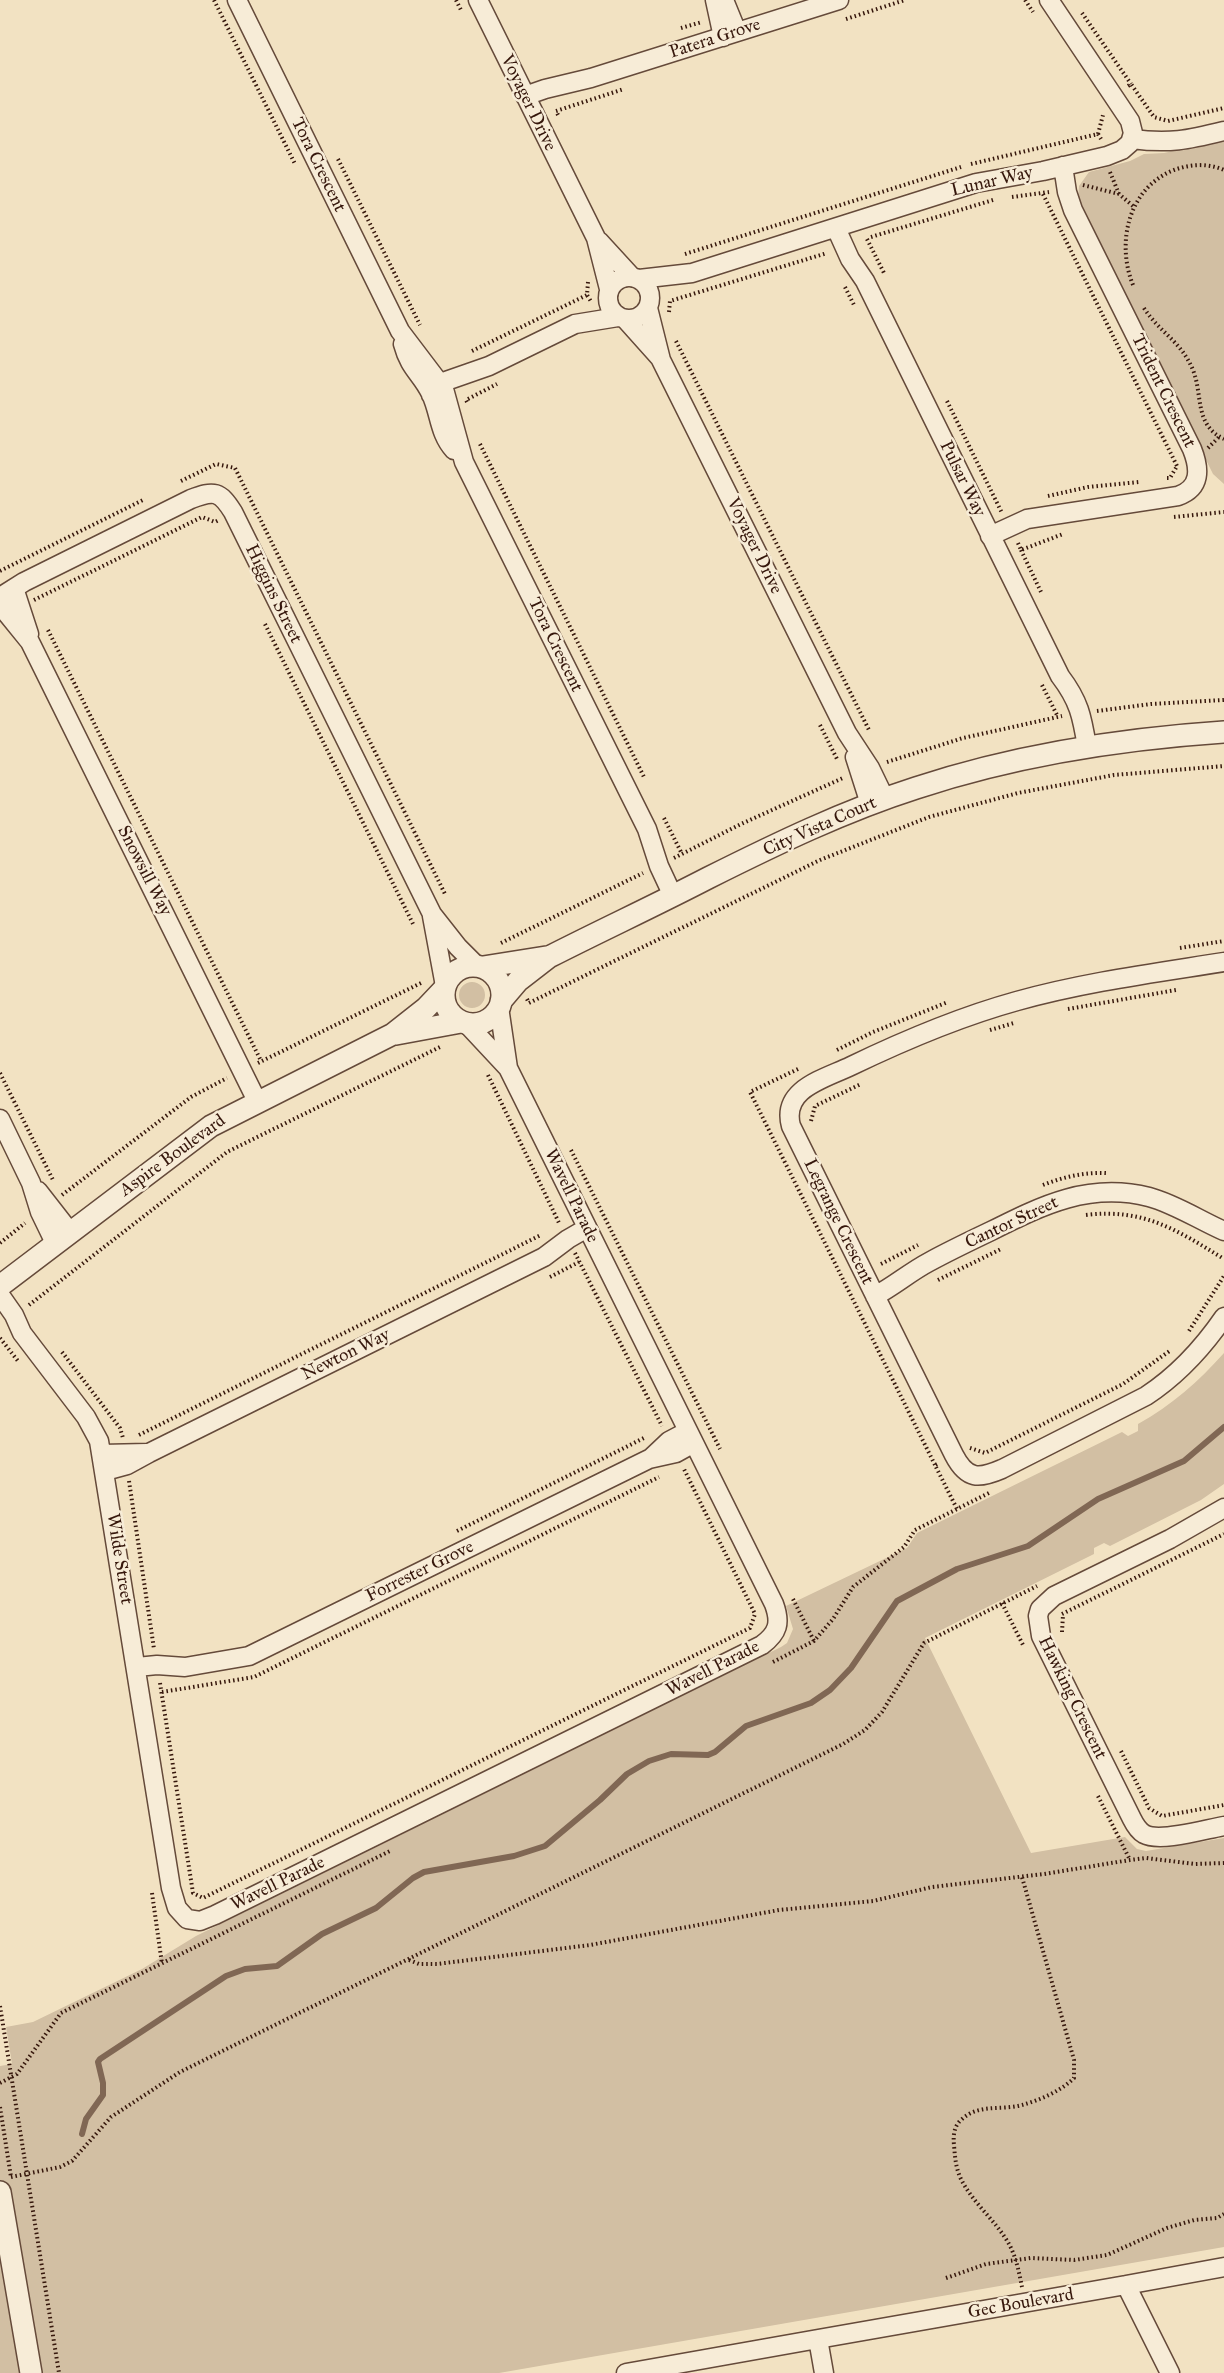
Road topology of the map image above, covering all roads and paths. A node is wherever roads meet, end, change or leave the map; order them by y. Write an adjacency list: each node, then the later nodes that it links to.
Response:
1 (237, 0): 42 (street, Tora Crescent)
2 (478, 0): 16 (street, Voyager Drive)
3 (715, 0): 12 (street)
4 (724, 0): 12 (street)
5 (839, 0): 12 (street, Patera Grove)
6 (905, 0): 10 (path)
7 (1049, 0): 15 (street)
8 (1080, 9): 13 (path)
9 (705, 21): 11 (path)
10 (840, 21)
11 (671, 32)
12 (730, 35): 16 (street, Patera Grove)
13 (1131, 84): 15 (path); 17 (path)
14 (633, 86): 18 (path)
15 (1114, 96): 20 (street)
16 (529, 103): 27 (street, Voyager Drive)
17 (1224, 108)
18 (561, 121)
19 (1224, 130): 20 (street)
20 (1132, 139): 22 (street, Lunar Way)
21 (333, 148): 38 (path)
22 (1064, 166): 24 (street, Trident Crescent); 26 (street, Lunar Way)
23 (1224, 170): 25 (path)
24 (1067, 186): 25 (path); 48 (street, Trident Crescent)
25 (1133, 206): 32 (path)
26 (843, 226): 29 (street, Lunar Way); 48 (street, Pulsar Way)
27 (596, 238): 30 (street, Voyager Drive); 31 (street, Voyager Drive)
28 (827, 252): 35 (path)
29 (692, 273): 30 (street, Lunar Way); 34 (street, Lunar Way)
30 (635, 278): 31 (street); 34 (street)
31 (609, 292): 36 (street); 37 (street)
32 (1136, 292)
33 (1140, 302): 44 (path)
34 (649, 305): 36 (street); 40 (street, Voyager Drive)
35 (668, 314)
36 (622, 318): 37 (street); 40 (street, Voyager Drive)
37 (575, 324): 42 (street)
38 (422, 328)
39 (675, 338): 53 (path)
40 (661, 360): 57 (street, Voyager Drive)
41 (498, 384): 43 (path)
42 (439, 391): 60 (street, Tora Crescent)
43 (464, 412)
44 (1224, 439)
45 (479, 444): 56 (path)
46 (252, 503): 47 (path)
47 (233, 512): 49 (street, Higgins Street); 52 (path); 61 (street, Higgins Street)
48 (993, 542): 55 (street, Pulsar Way)
49 (7, 592): 52 (street, Snowsill Way)
50 (0, 605): 52 (street, Snowsill Way)
51 (263, 619): 62 (path)
52 (33, 629): 77 (path); 82 (street, Snowsill Way)
53 (869, 731)
54 (1224, 732): 55 (street)
55 (1081, 748): 57 (street, City Vista Court)
56 (646, 781)
57 (877, 801): 60 (street, City Vista Court)
58 (661, 812): 59 (path)
59 (682, 854)
60 (679, 893): 63 (street, City Vista Court)
61 (432, 914): 65 (street, Higgins Street); 66 (street, Higgins Street)
62 (417, 930)
63 (549, 957): 65 (street); 69 (street)
64 (1224, 962): 100 (street, Legrange Crescent)
65 (480, 967): 66 (street); 69 (street)
66 (445, 987): 72 (street); 75 (street, Aspire Boulevard)
67 (1182, 989): 71 (path)
68 (529, 1003): 70 (path)
69 (500, 1004): 72 (street); 78 (street, Wavell Parade)
70 (522, 1007)
71 (1065, 1010)
72 (464, 1022): 75 (street, Aspire Boulevard); 78 (street, Wavell Parade)
73 (1017, 1022): 74 (path)
74 (984, 1032)
75 (393, 1034): 82 (street, Aspire Boulevard)
76 (443, 1045): 102 (path)
77 (261, 1061)
78 (508, 1068): 91 (street, Wavell Parade)
79 (0, 1073): 86 (path)
80 (866, 1081): 84 (path)
81 (766, 1085): 116 (path)
82 (257, 1101): 92 (street, Aspire Boulevard)
83 (0, 1119): 92 (street)
84 (815, 1130)
85 (568, 1143): 114 (path)
86 (61, 1196)
87 (1080, 1216): 95 (path)
88 (1202, 1221): 90 (street, Cantor Street); 93 (street, Cantor Street); 96 (street, Cantor Street)
89 (560, 1226): 111 (path)
90 (1224, 1231)
91 (590, 1234): 109 (street, Wavell Parade); 115 (street, Newton Way)
92 (63, 1237): 99 (street, Aspire Boulevard)
93 (1224, 1239)
94 (1008, 1245): 98 (path)
95 (1224, 1259)
96 (928, 1263): 100 (street, Cantor Street); 100 (street, Cantor Street)
97 (1224, 1276): 104 (path)
98 (928, 1285)
99 (0, 1286)
100 (872, 1291): 113 (street, Legrange Crescent)
101 (0, 1295): 102 (street, Wilde Street)
102 (7, 1315): 115 (street, Wilde Street)
103 (1224, 1317): 113 (street, Legrange Crescent)
104 (1188, 1332)
105 (0, 1338): 107 (path)
106 (1173, 1349): 112 (path)
107 (20, 1364)
108 (653, 1434): 120 (path)
109 (691, 1437): 127 (street, Forrester Grove); 130 (street, Wavell Parade)
110 (966, 1437): 112 (path)
111 (124, 1442)
112 (971, 1447): 113 (path)
113 (954, 1455): 116 (path)
114 (724, 1457)
115 (104, 1463): 127 (street, Wilde Street)
116 (935, 1465): 118 (path)
117 (1224, 1508): 132 (street, Hawking Crescent)
118 (957, 1509)
119 (915, 1530): 125 (path)
120 (452, 1533)
121 (1038, 1585): 138 (path)
122 (792, 1596): 125 (path)
123 (1063, 1615): 124 (path)
124 (1066, 1640)
125 (814, 1641): 126 (path)
126 (771, 1663)
127 (138, 1674): 130 (street, Wilde Street)
128 (1118, 1745): 129 (path)
129 (1224, 1805)
130 (159, 1809)
131 (1107, 1816): 134 (path)
132 (1224, 1826)
133 (397, 1848): 139 (path)
134 (1130, 1860): 135 (path); 136 (path)
135 (1224, 1863)
136 (1022, 1877): 138 (path); 146 (path)
137 (151, 1887): 139 (path)
138 (408, 1960): 143 (path)
139 (162, 1964): 141 (path)
140 (0, 2006): 141 (path)
141 (11, 2078): 142 (path); 143 (path)
142 (0, 2083)
143 (27, 2174): 144 (path); 153 (path)
144 (5, 2184): 152 (street)
145 (1224, 2214): 146 (path)
146 (1016, 2260): 148 (path); 150 (path)
147 (1224, 2267): 149 (street, Gec Boulevard)
148 (946, 2278)
149 (1126, 2285): 150 (street, Gec Boulevard); 156 (street)
150 (1025, 2303): 151 (street, Gec Boulevard)
151 (818, 2339): 154 (street, Gec Boulevard); 155 (street)
152 (31, 2373)
153 (59, 2373)
154 (626, 2373)
155 (824, 2373)
156 (1170, 2373)

